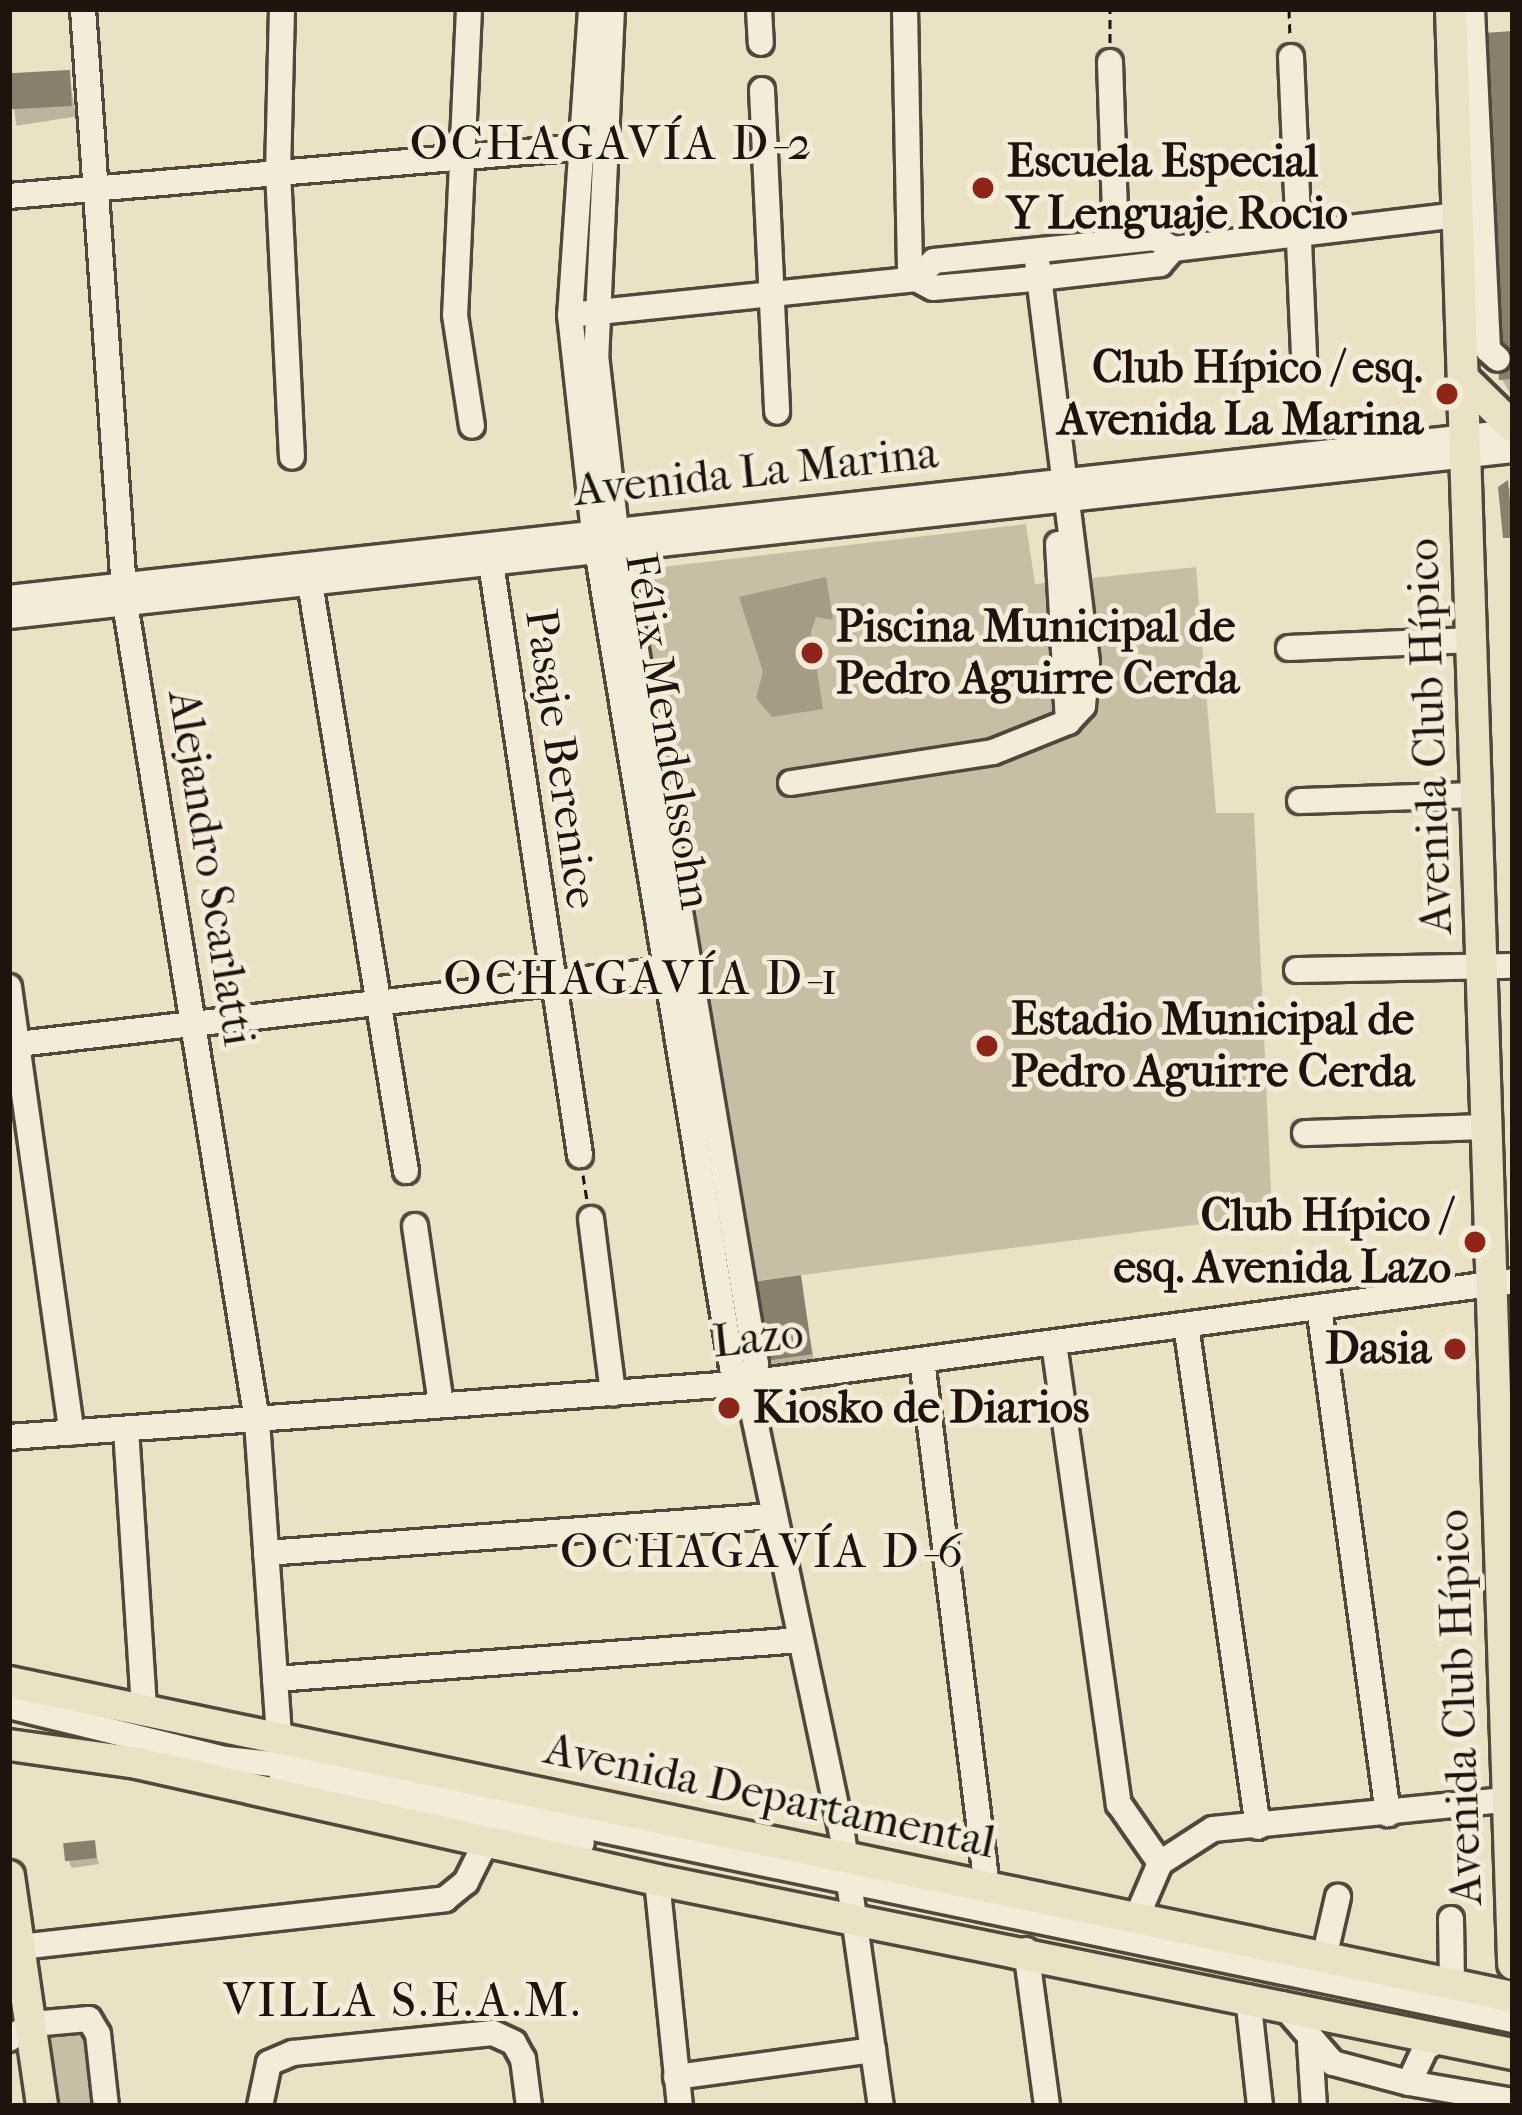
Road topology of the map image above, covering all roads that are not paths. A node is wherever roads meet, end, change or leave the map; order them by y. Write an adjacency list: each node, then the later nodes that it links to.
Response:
1 (83, 9): 18 (street, Alejandro Scarlatti)
2 (282, 9): 17 (street)
3 (469, 9): 16 (street)
4 (591, 9): 15 (street, Félix Mendelssohn)
5 (613, 9): 15 (street, Félix Mendelssohn)
6 (759, 9): 11 (street)
7 (905, 9): 26 (street)
8 (1451, 9): 9 (street); 20 (main road, Avenida Club Hípico)
9 (1462, 9)
10 (1472, 9): 30 (street)
11 (760, 43)
12 (1291, 57): 21 (street)
13 (1110, 62): 22 (street)
14 (762, 90): 27 (street)
15 (593, 146): 16 (street); 28 (street, Félix Mendelssohn)
16 (462, 157): 17 (street); 33 (street)
17 (278, 172): 18 (street); 37 (street)
18 (94, 188): 19 (street); 43 (street, Alejandro Scarlatti)
19 (9, 196)
20 (1458, 215): 21 (street); 31 (main road, Avenida Club Hípico)
21 (1298, 234): 23 (street); 29 (street)
22 (1116, 242): 23 (street); 24 (street)
23 (1173, 249): 25 (street)
24 (1036, 251): 25 (street); 26 (street)
25 (1038, 278): 26 (street); 38 (street)
26 (913, 279): 27 (street)
27 (766, 294): 28 (street); 32 (street)
28 (582, 314): 39 (street, Félix Mendelssohn)
29 (1304, 356)
30 (1498, 359)
31 (1464, 379): 34 (main road); 35 (main road, Avenida Club Hípico)
32 (777, 412)
33 (472, 426)
34 (1513, 430): 35 (street, Avenida La Marina)
35 (1466, 446): 36 (street, Avenida La Marina); 38 (street, Avenida La Marina); 46 (main road, Avenida Club Hípico)
36 (1513, 450)
37 (292, 457)
38 (1062, 499): 39 (street, Avenida La Marina); 48 (street)
39 (607, 541): 40 (street, Avenida La Marina); 41 (street, Avenida La Marina); 52 (street, Félix Mendelssohn)
40 (409, 562): 41 (street, Avenida La Marina); 42 (street, Avenida La Marina); 43 (street, Avenida La Marina)
41 (491, 563): 54 (street, Pasaje Berenice)
42 (310, 583): 43 (street, Avenida La Marina); 56 (street)
43 (125, 594): 44 (street, Avenida La Marina); 45 (street, Avenida La Marina); 57 (street, Alejandro Scarlatti)
44 (9, 598)
45 (9, 616)
46 (1472, 640): 47 (street); 49 (main road, Avenida Club Hípico)
47 (1289, 647)
48 (791, 783)
49 (1477, 795): 50 (street); 51 (main road, Avenida Club Hípico)
50 (1300, 801)
51 (1497, 967): 53 (street); 59 (main road, Avenida Club Hípico)
52 (675, 969): 54 (street); 70 (street, Félix Mendelssohn)
53 (1297, 970)
54 (552, 983): 56 (street); 61 (street, Pasaje Berenice)
55 (9, 987): 58 (street)
56 (380, 1003): 57 (street); 62 (street)
57 (195, 1023): 58 (street); 73 (street, Alejandro Scarlatti)
58 (13, 1044): 75 (street)
59 (1487, 1127): 60 (street); 65 (main road, Avenida Club Hípico)
60 (1305, 1133)
61 (580, 1155)
62 (406, 1171)
63 (590, 1219): 71 (street)
64 (415, 1226): 72 (street)
65 (1502, 1282): 66 (street, Lazo); 87 (main road, Avenida Club Hípico)
66 (1318, 1307): 67 (street, Lazo); 88 (street)
67 (1186, 1325): 68 (street, Lazo); 89 (street)
68 (1054, 1343): 69 (street, Lazo); 91 (street)
69 (922, 1360): 70 (street, Lazo); 94 (street)
70 (747, 1383): 71 (street, Lazo); 77 (street, Félix Mendelssohn)
71 (613, 1394): 72 (street, Lazo)
72 (441, 1404): 73 (street, Lazo)
73 (257, 1420): 74 (street, Lazo); 78 (street, Alejandro Scarlatti)
74 (126, 1429): 75 (street, Lazo); 83 (street)
75 (72, 1433): 76 (street, Lazo)
76 (9, 1437)
77 (774, 1516): 78 (street); 79 (street, Félix Mendelssohn)
78 (266, 1553): 80 (street, Alejandro Scarlatti)
79 (801, 1640): 80 (street); 95 (street, Félix Mendelssohn)
80 (275, 1679): 85 (street, Alejandro Scarlatti)
81 (9, 1682): 83 (main road, Avenida Departamental)
82 (9, 1706): 95 (street)
83 (144, 1710): 85 (main road, Avenida Departamental)
84 (9, 1723): 95 (street)
85 (279, 1739): 95 (main road, Avenida Departamental)
86 (9, 1745): 90 (main road, Avenida Departamental)
87 (1511, 1799): 88 (street); 102 (main road, Avenida Club Hípico)
88 (1388, 1814): 89 (street)
89 (1258, 1827): 91 (street)
90 (488, 1838): 93 (main road, Avenida Departamental); 99 (street)
91 (1160, 1863): 97 (street)
92 (9, 1876): 99 (main road)
93 (657, 1880): 95 (main road, Avenida Departamental); 114 (street)
94 (988, 1887): 95 (main road, Avenida Departamental); 97 (main road, Avenida Departamental)
95 (851, 1891): 100 (main road, Avenida Departamental); 107 (street); 109 (street); 112 (street, Félix Mendelssohn)
96 (1338, 1897): 101 (street)
97 (1136, 1919): 101 (main road, Avenida Departamental)
98 (1451, 1919): 103 (street)
99 (20, 1947): 108 (main road)
100 (1026, 1950): 104 (main road, Avenida Departamental); 123 (street)
101 (1324, 1958): 103 (main road, Avenida Departamental)
102 (1513, 1964)
103 (1452, 1985): 105 (main road, Avenida Departamental)
104 (1248, 1997): 106 (main road, Avenida Departamental); 124 (street)
105 (1513, 1997)
106 (1282, 2004): 110 (main road, Avenida Departamental); 111 (street)
107 (1513, 2020)
108 (20, 2031): 117 (main road); 118 (street)
109 (1513, 2032)
110 (1440, 2039): 113 (main road, Avenida Departamental); 115 (street)
111 (1310, 2043): 115 (street); 125 (street)
112 (873, 2050): 114 (street); 122 (street, Félix Mendelssohn)
113 (1513, 2054)
114 (676, 2077): 121 (street)
115 (1409, 2084): 116 (street)
116 (1513, 2101)
117 (42, 2106)
118 (106, 2106)
119 (260, 2106): 120 (street)
120 (529, 2106)
121 (680, 2106)
122 (881, 2106)
123 (1047, 2106)
124 (1260, 2106)
125 (1314, 2106)

